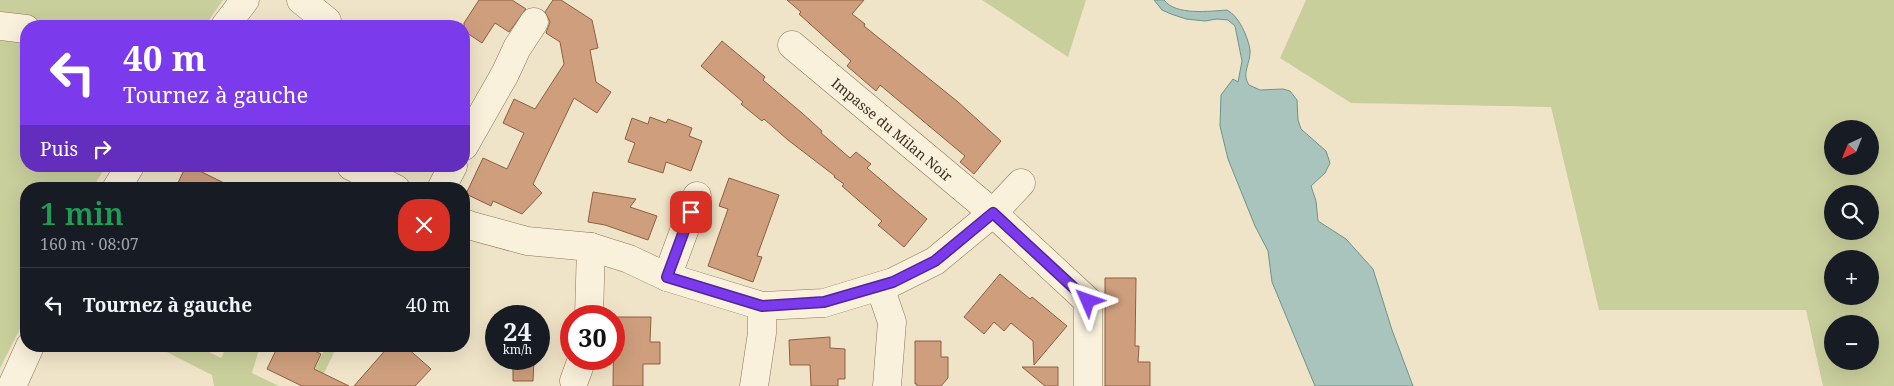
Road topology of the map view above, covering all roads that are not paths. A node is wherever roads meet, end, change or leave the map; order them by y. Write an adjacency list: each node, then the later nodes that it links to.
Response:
1 (245, 0): 3 (street)
2 (301, 0): 4 (street)
3 (230, 20)
4 (326, 20)
5 (534, 22): 9 (street)
6 (0, 26): 7 (street)
7 (20, 28)
8 (792, 45): 14 (street, Impasse du Milan Noir)
9 (470, 135)
10 (363, 172): 11 (street)
11 (382, 182)
12 (1022, 183): 14 (street)
13 (697, 196): 17 (street)
14 (993, 213): 18 (street); 25 (street, Impasse du Milan Noir)
15 (470, 225): 16 (street)
16 (591, 248): 17 (street); 19 (street)
17 (667, 277): 20 (street)
18 (880, 287): 20 (street); 24 (street)
19 (589, 305)
20 (762, 306): 23 (street)
21 (27, 352): 22 (street)
22 (12, 386)
23 (754, 386)
24 (887, 386)
25 (1088, 386)

